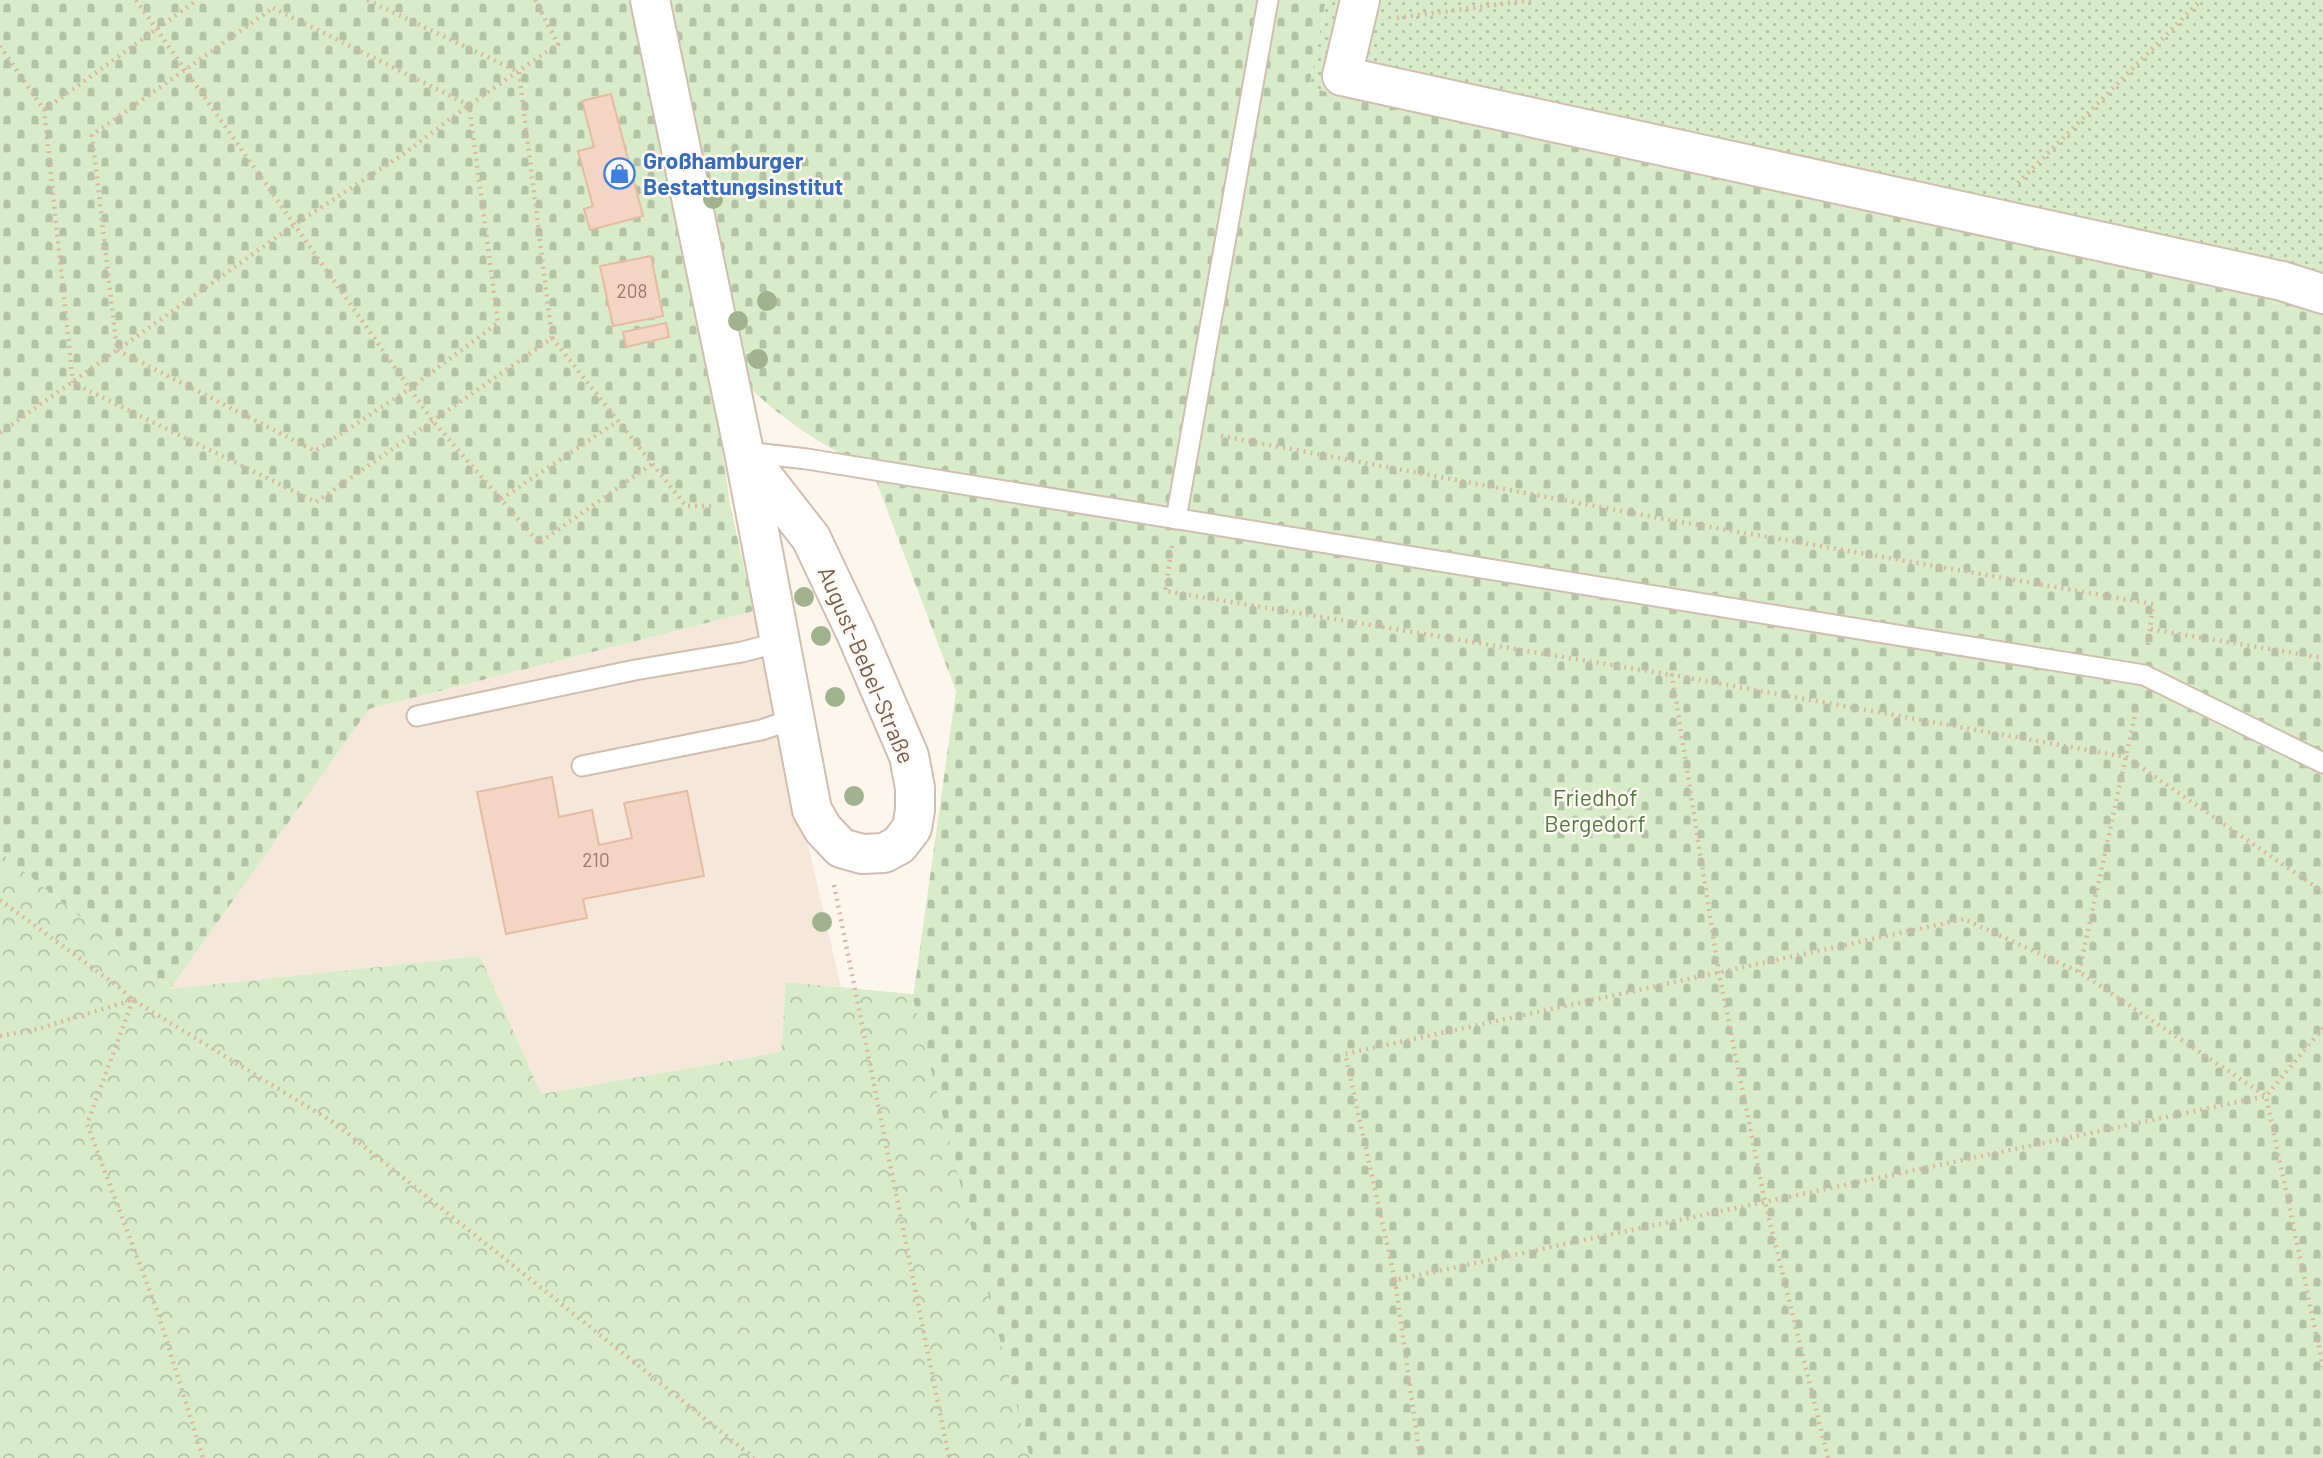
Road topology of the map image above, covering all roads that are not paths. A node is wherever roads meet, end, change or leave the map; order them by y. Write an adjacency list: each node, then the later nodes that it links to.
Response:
1 (650, 0): 5 (street, August-Bebel-Straße)
2 (1268, 0): 6 (lane)
3 (1357, 12): 4 (street)
4 (2323, 294)
5 (744, 452): 6 (lane); 7 (street, August-Bebel-Straße); 9 (street, August-Bebel-Straße)
6 (1176, 519): 10 (lane)
7 (779, 642): 8 (lane); 9 (street, August-Bebel-Straße)
8 (417, 716)
9 (794, 719): 11 (lane)
10 (2323, 763)
11 (582, 766)

